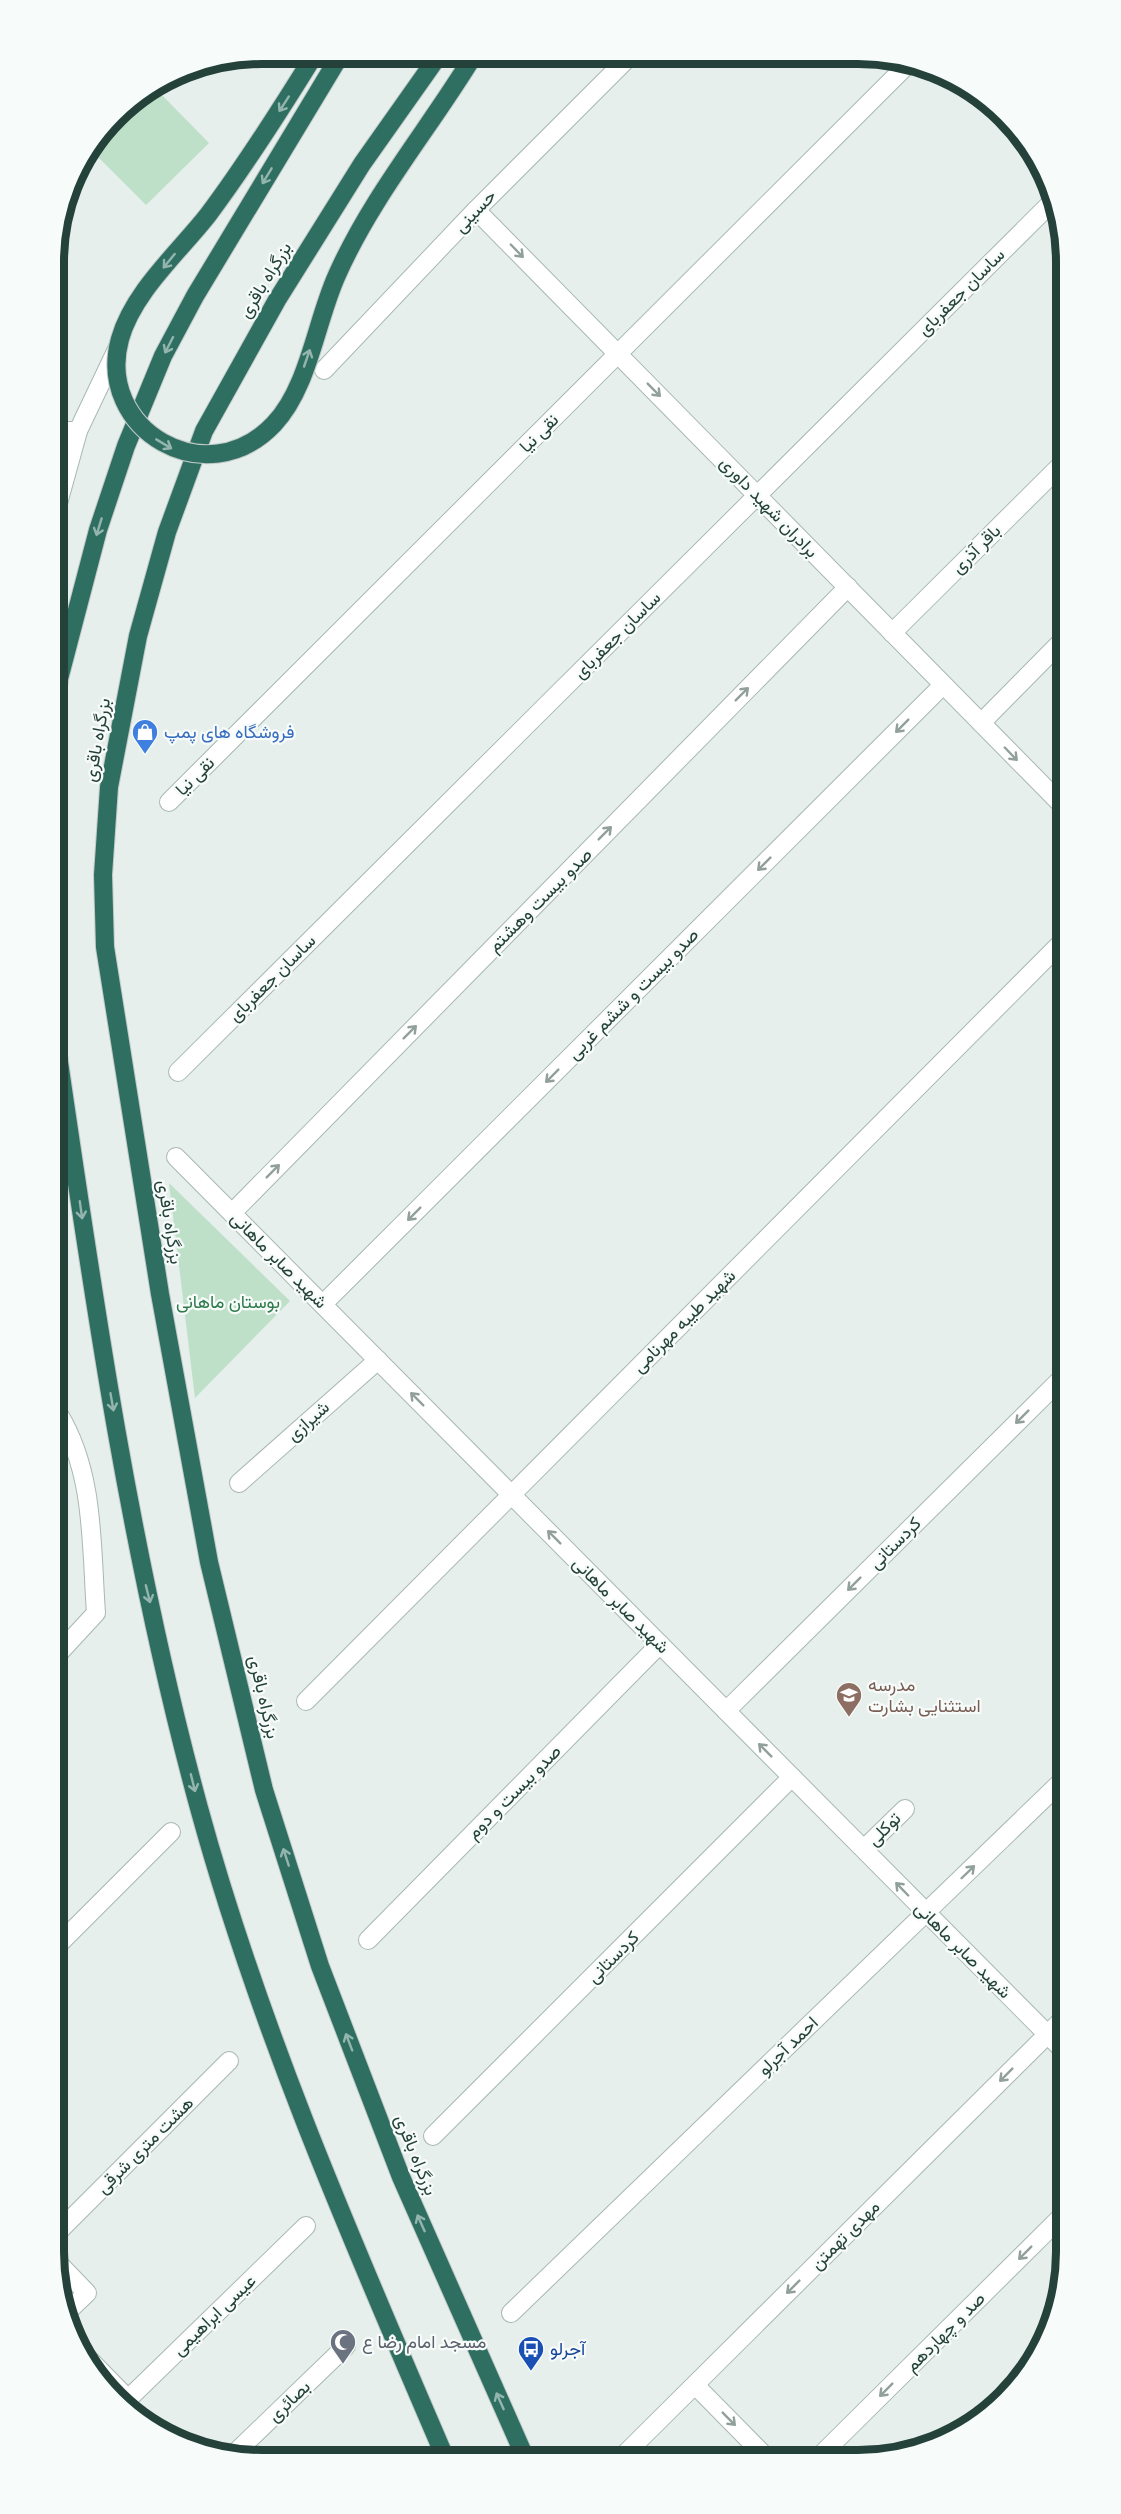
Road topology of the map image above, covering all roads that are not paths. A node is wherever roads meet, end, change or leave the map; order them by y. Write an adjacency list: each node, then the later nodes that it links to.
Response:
1 (309, 64): 4 (highway, one-way to 4, bridge)
2 (335, 64): 20 (highway, one-way to 20)
3 (433, 64): 64 (highway, بزرگراه باقری, one-way to 3)
4 (468, 64)
5 (622, 64): 8 (street, حسینی)
6 (902, 70): 10 (street, نقی نیا)
7 (1048, 206): 16 (street, ساسان جعفربای)
8 (476, 210): 10 (street, برادران شهید داوری, one-way to 10); 11 (street, حسینی)
9 (142, 295): 13 (street)
10 (618, 354): 16 (street, برادران شهید داوری, one-way to 16); 24 (street, نقی نیا)
11 (324, 370)
12 (65, 431): 13 (street)
13 (78, 431): 15 (street)
14 (1056, 470): 18 (street, باقر آذری)
15 (65, 478)
16 (757, 495): 17 (street, برادران شهید داوری); 26 (street, ساسان جعفربای)
17 (848, 587): 18 (street, برادران شهید داوری); 29 (street, صدو بیست وهشتم, one-way to 17)
18 (892, 633): 21 (street, برادران شهید داوری)
19 (1056, 647): 22 (street)
20 (65, 657)
21 (943, 685): 22 (street, برادران شهید داوری); 30 (street, صدو بیست و ششم غربی, one-way to 30)
22 (981, 723): 23 (street, برادران شهید داوری, one-way to 23)
23 (1056, 799)
24 (169, 802)
25 (1056, 948): 35 (street, شهید طیبه مهرنامی)
26 (178, 1072)
27 (65, 1101): 63 (highway, one-way to 63)
28 (176, 1157): 29 (street, شهید صابر ماهانی)
29 (232, 1213): 30 (street, شهید صابر ماهانی)
30 (323, 1304): 31 (street, شهید صابر ماهانی)
31 (378, 1360): 34 (street, شیرازی); 35 (street, شهید صابر ماهانی, one-way to 31)
32 (1056, 1384): 39 (street, کردستانی, one-way to 39)
33 (64, 1423): 37 (street)
34 (239, 1483)
35 (512, 1494): 36 (street, شهید صابر ماهانی, one-way to 35); 38 (street, شهید طیبه مهرنامی)
36 (660, 1644): 39 (street, شهید صابر ماهانی); 47 (street, صدو بیست و دوم)
37 (64, 1648)
38 (306, 1701)
39 (726, 1710): 40 (street, شهید صابر ماهانی, one-way to 39)
40 (792, 1777): 44 (street, شهید صابر ماهانی); 52 (street, کردستانی)
41 (1056, 1787): 45 (street, احمد آجرلو, one-way to 41)
42 (904, 1809): 44 (street, توکلی)
43 (171, 1832): 46 (street)
44 (864, 1849): 45 (street, شهید صابر ماهانی, one-way to 44)
45 (926, 1913): 49 (street, شهید صابر ماهانی); 58 (street, احمد آجرلو)
46 (64, 1939)
47 (368, 1940)
48 (1056, 2025): 49 (street, مهدی تهمتن)
49 (1047, 2034): 50 (street, شهید صابر ماهانی); 60 (street, مهدی تهمتن, one-way to 60)
50 (1056, 2043)
51 (229, 2061): 54 (street, هشت متری شرقی)
52 (433, 2136)
53 (1056, 2222): 67 (street, صد و چهاردهم, one-way to 67)
54 (64, 2226)
55 (306, 2226): 61 (street, عیسی ابراهیمی)
56 (66, 2271): 57 (street)
57 (73, 2307)
58 (511, 2313)
59 (346, 2346): 62 (street, بصائری)
60 (694, 2385): 65 (street, مهدی تهمتن); 66 (street, one-way to 66)
61 (130, 2398)
62 (240, 2448)
63 (442, 2450)
64 (522, 2450)
65 (629, 2450)
66 (758, 2450)
67 (826, 2450)

